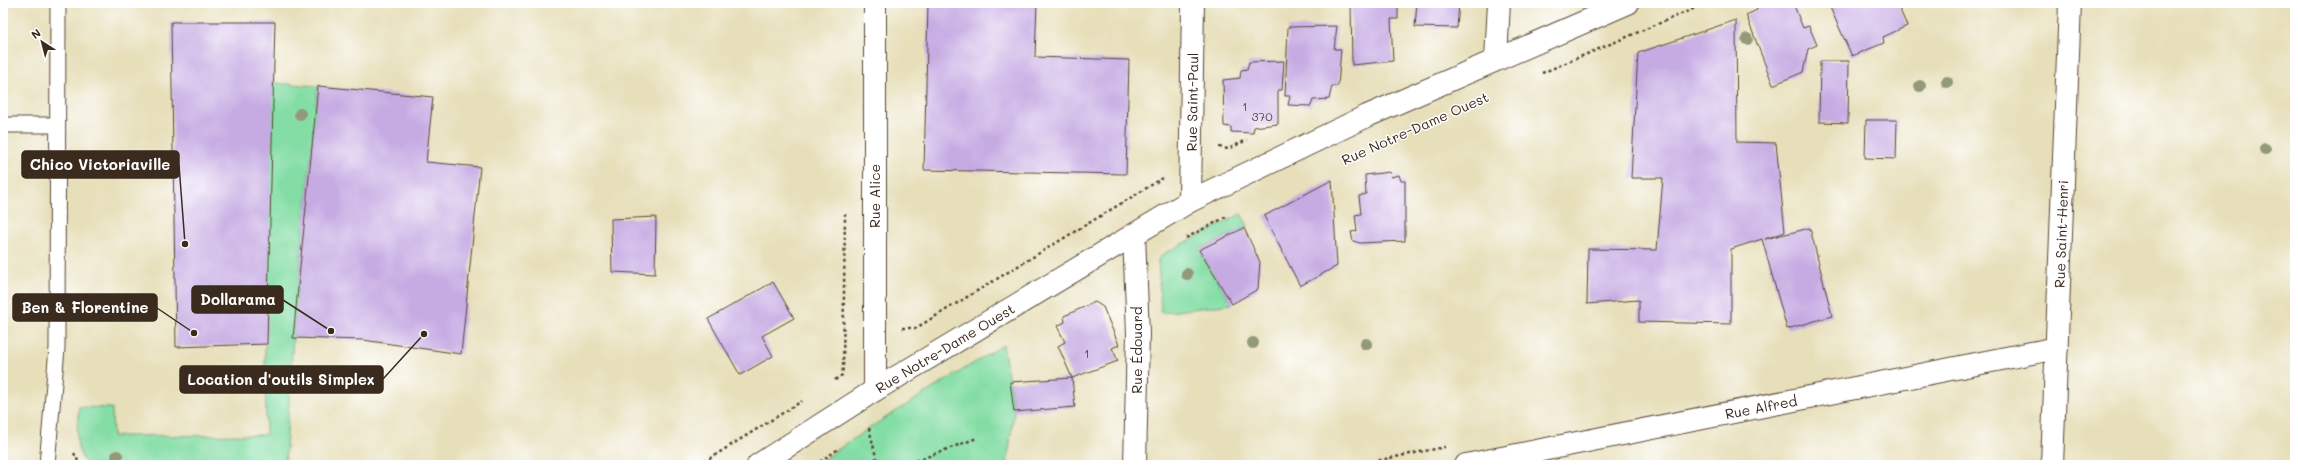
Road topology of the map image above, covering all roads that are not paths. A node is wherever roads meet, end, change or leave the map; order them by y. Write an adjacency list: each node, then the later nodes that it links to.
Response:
1 (58, 3): 9 (lane)
2 (875, 3): 13 (street, Rue Alice)
3 (1193, 3): 10 (street, Rue Saint-Paul)
4 (1499, 3): 7 (street)
5 (1628, 3): 7 (street, Rue Notre-Dame Ouest)
6 (2070, 3): 12 (street, Rue Saint-Henri)
7 (1496, 59): 10 (street, Rue Notre-Dame Ouest)
8 (3, 125): 9 (lane)
9 (57, 125): 14 (lane)
10 (1190, 200): 11 (street, Rue Notre-Dame Ouest)
11 (1134, 235): 13 (street, Rue Notre-Dame Ouest); 16 (street, Rue Édouard)
12 (2057, 348): 17 (street, Rue Alfred); 18 (street, Rue Saint-Henri)
13 (875, 390): 15 (street, Rue Notre-Dame Ouest)
14 (47, 465)
15 (758, 465)
16 (1135, 465)
17 (1466, 465)
18 (2052, 465)

